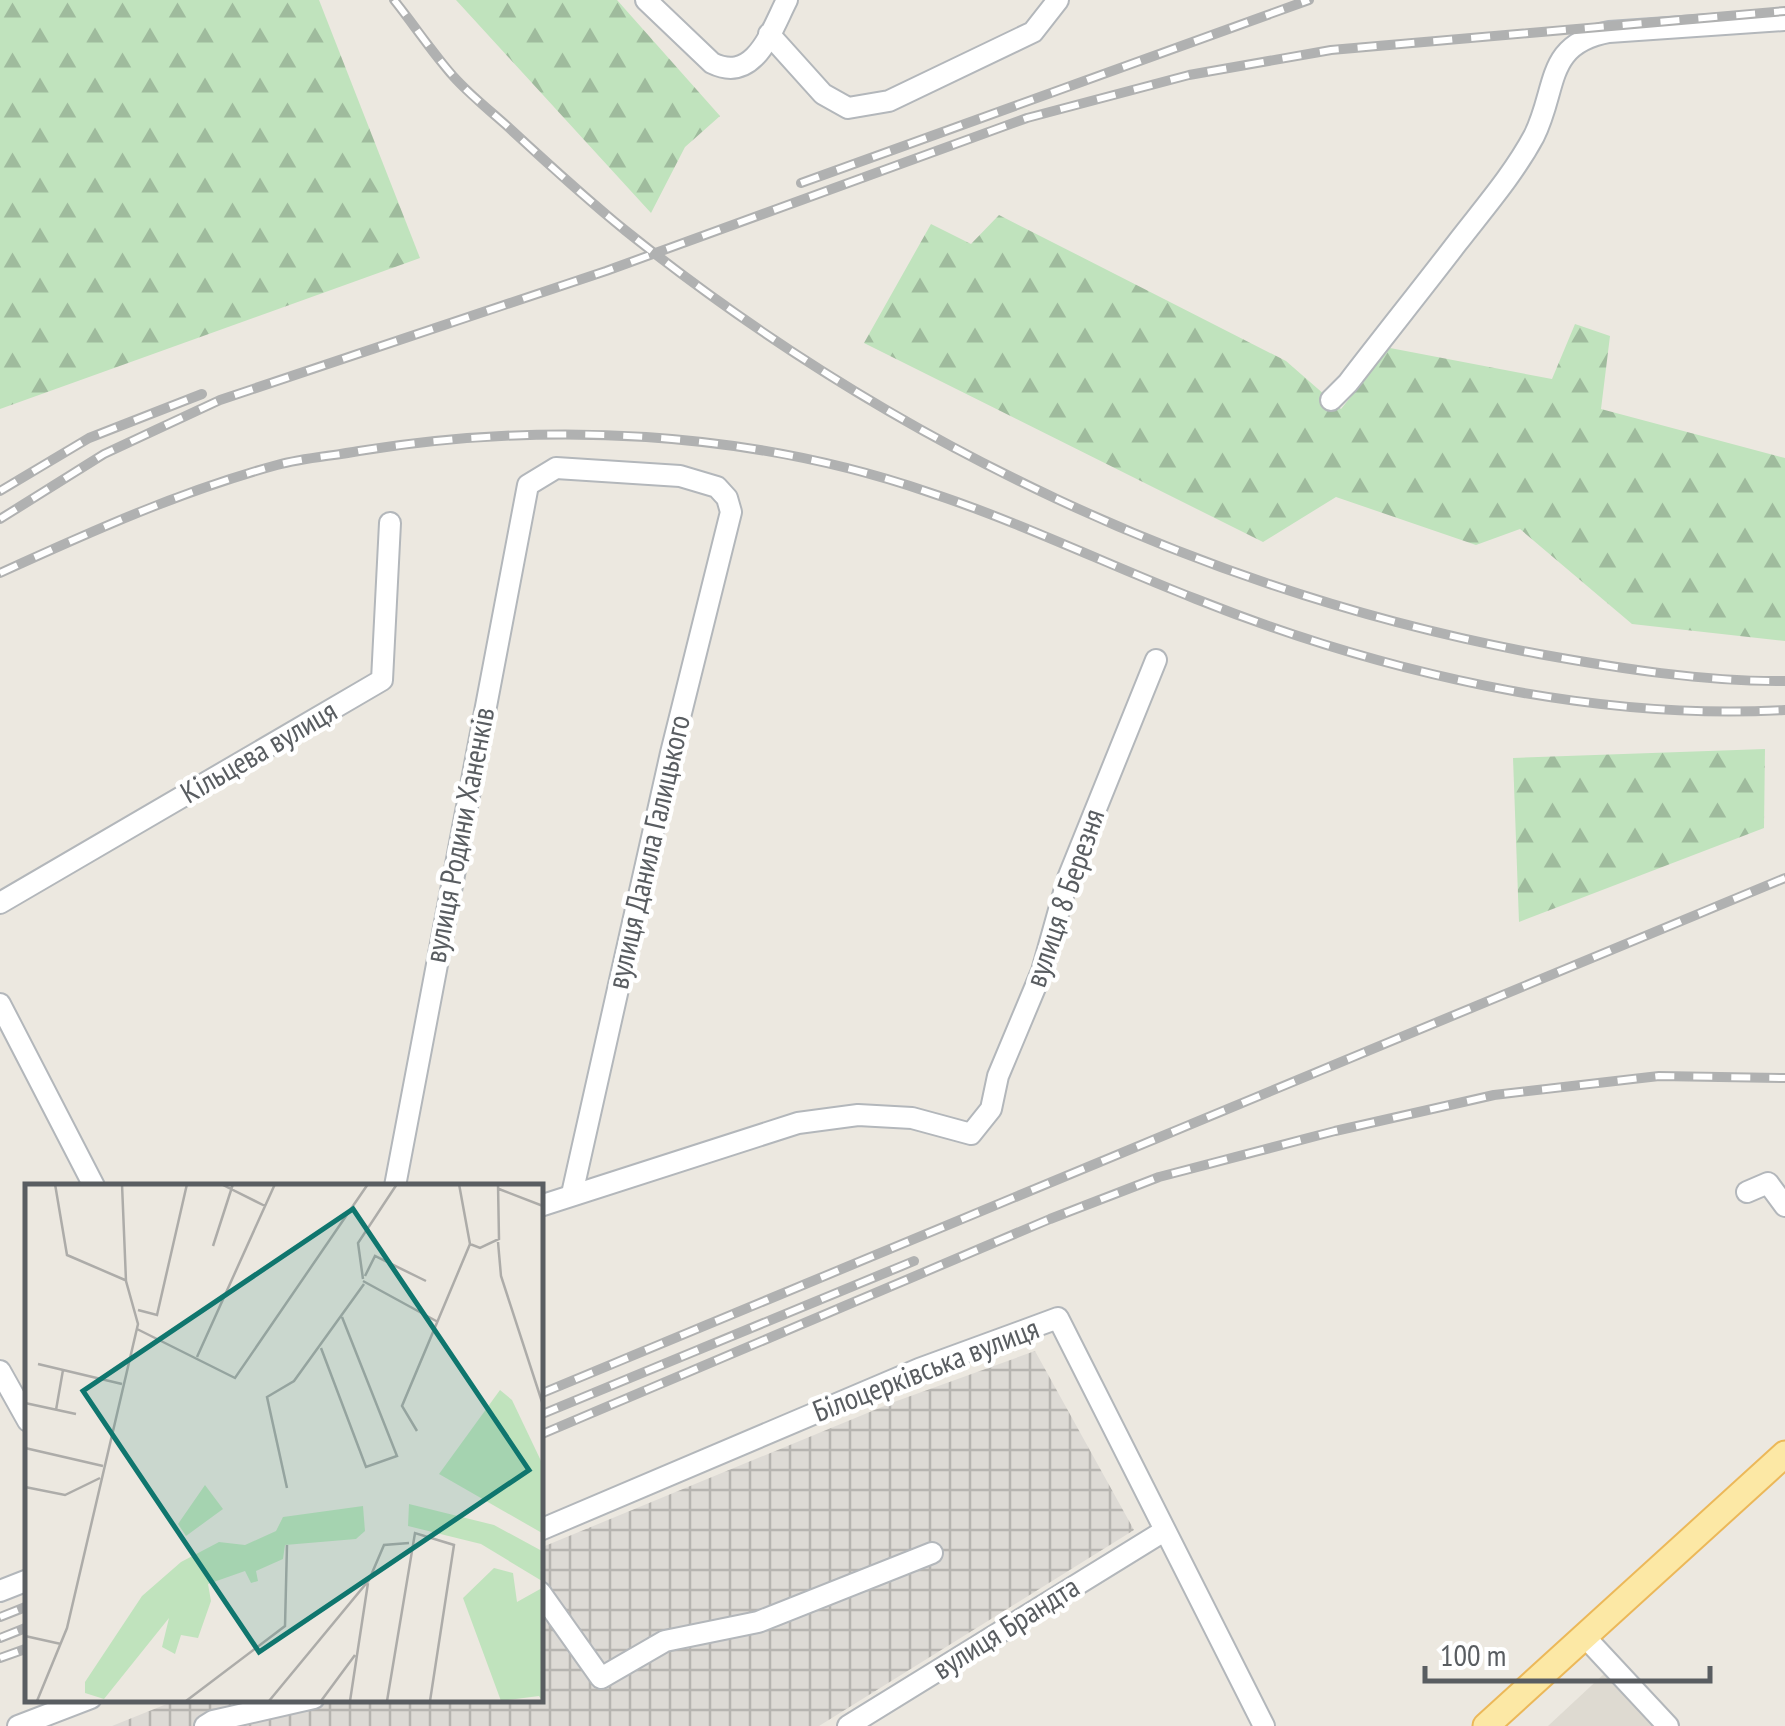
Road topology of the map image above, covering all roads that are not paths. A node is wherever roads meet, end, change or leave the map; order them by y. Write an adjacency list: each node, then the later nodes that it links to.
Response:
1 (646, 0): 5 (street)
2 (787, 0): 5 (street)
3 (1058, 0): 5 (street)
4 (1785, 20): 6 (street)
5 (769, 34)
6 (1330, 400)
7 (528, 485): 13 (street, вулиця Родини Ханенків); 15 (street, вулиця Данила Галицького)
8 (390, 522): 10 (street, Кільцева вулиця)
9 (1156, 660): 15 (street, вулиця 8 Березня)
10 (0, 903)
11 (0, 1004): 12 (street)
12 (93, 1184)
13 (395, 1184)
14 (1747, 1192): 17 (street)
15 (572, 1194): 16 (street)
16 (542, 1205)
17 (1785, 1206)
18 (0, 1371): 19 (street)
19 (25, 1416)
20 (1785, 1454): 27 (main road)
21 (542, 1529): 22 (street, Білоцерківська вулиця)
22 (1164, 1531): 32 (street, вулиця Брандта); 33 (street, Білоцерківська вулиця)
23 (932, 1553): 26 (street)
24 (25, 1581): 25 (street)
25 (0, 1591)
26 (542, 1595)
27 (1585, 1637): 34 (main road); 35 (street)
28 (84, 1701): 30 (street)
29 (301, 1701): 31 (street)
30 (18, 1726)
31 (205, 1726)
32 (848, 1726)
33 (1264, 1726)
34 (1486, 1726)
35 (1668, 1726)

